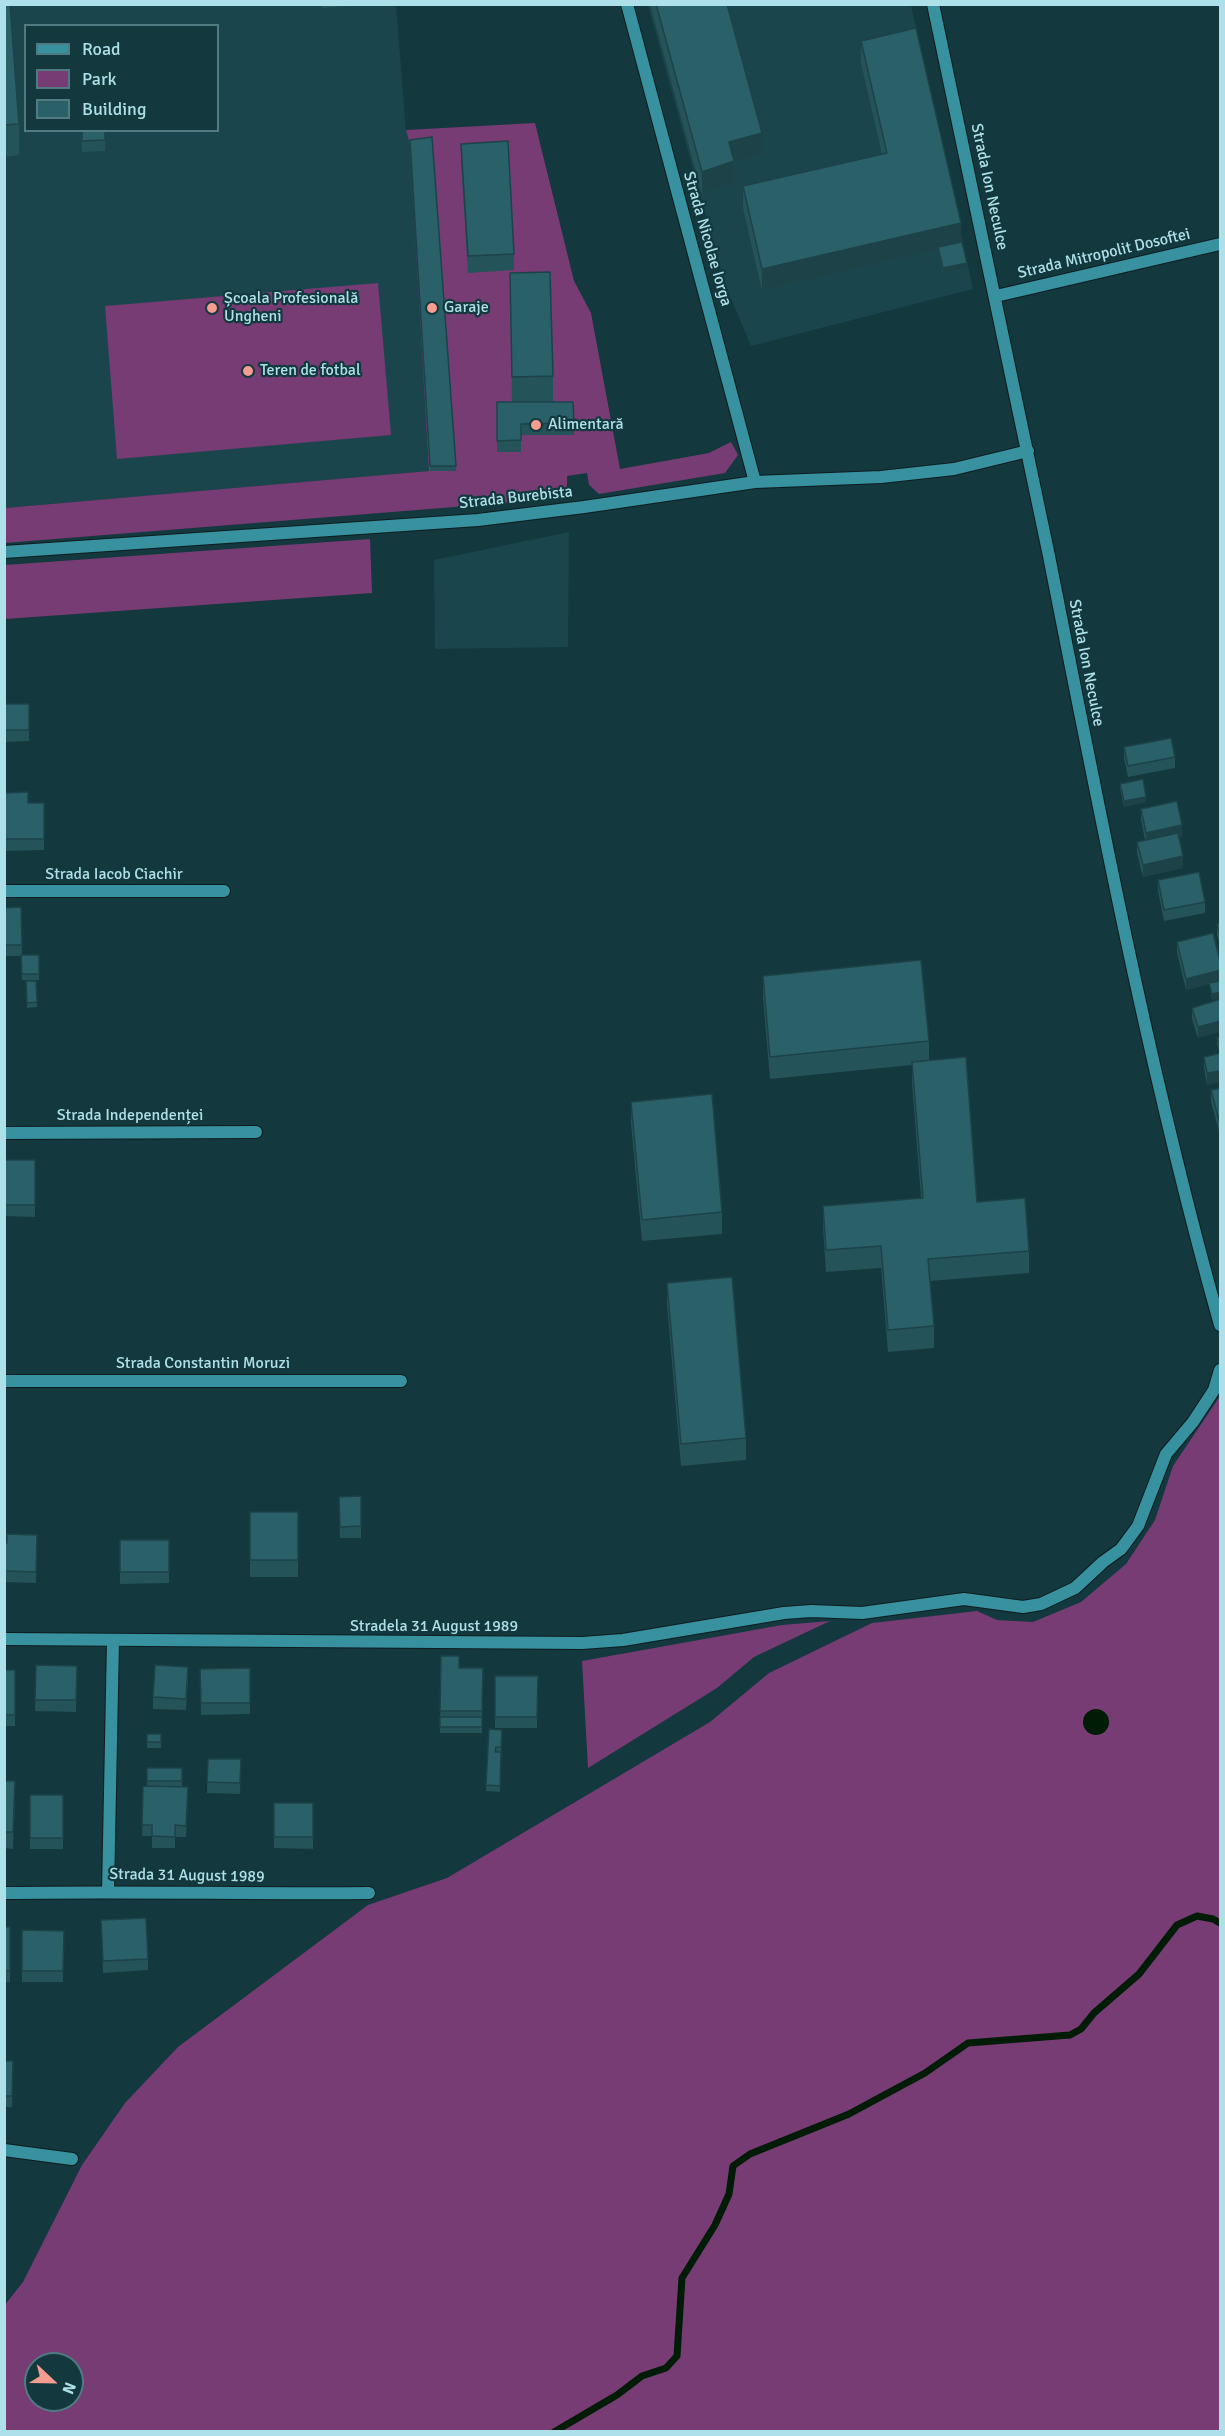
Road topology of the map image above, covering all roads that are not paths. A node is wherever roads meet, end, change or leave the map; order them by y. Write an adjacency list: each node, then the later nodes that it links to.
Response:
1 (627, 4): 6 (street, Strada Nicolae Iorga)
2 (933, 4): 4 (street, Strada Ion Neculce)
3 (1221, 244): 4 (street, Strada Mitropolit Dosoftei)
4 (996, 296): 5 (street, Strada Ion Neculce)
5 (1028, 451): 6 (street, Strada Burebista); 12 (street, Strada Ion Neculce)
6 (756, 482): 7 (street, Strada Burebista)
7 (4, 552)
8 (4, 891): 9 (street, Strada Iacob Ciachir)
9 (224, 891)
10 (256, 1132): 11 (street, Strada Independenței)
11 (4, 1133)
12 (1221, 1325)
13 (1221, 1370): 17 (street, Stradela 31 August 1989)
14 (4, 1381): 15 (street, Strada Constantin Moruzi)
15 (401, 1381)
16 (4, 1639): 17 (street, Stradela 31 August 1989)
17 (113, 1641): 18 (street)
18 (108, 1891): 19 (street, Strada 31 August 1989); 20 (street, Strada 31 August 1989)
19 (4, 1893)
20 (369, 1893)
21 (4, 2150): 22 (street)
22 (72, 2159)

